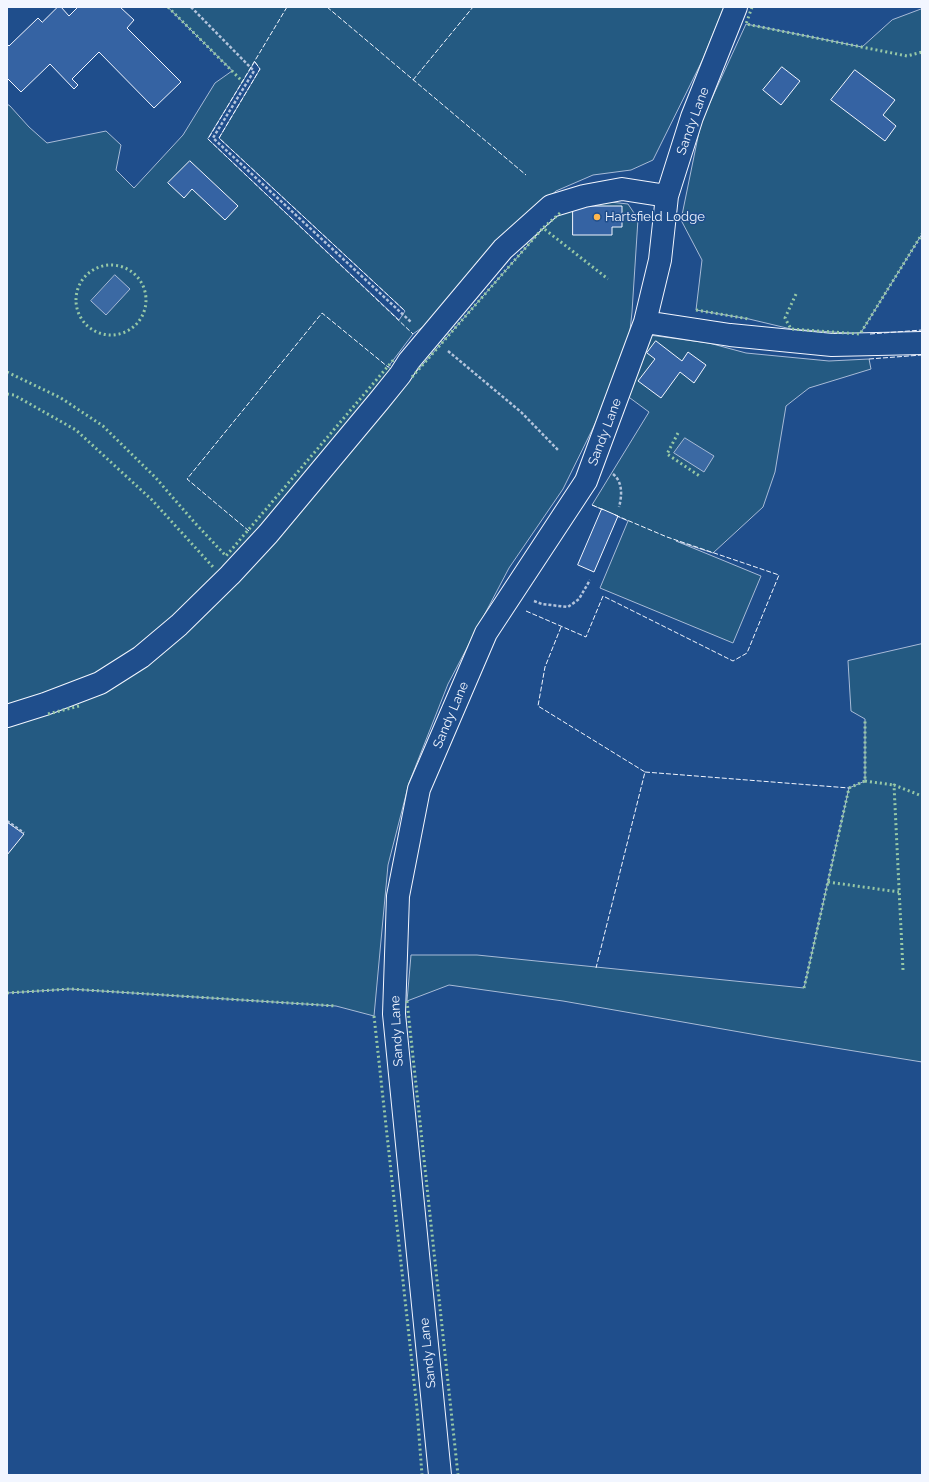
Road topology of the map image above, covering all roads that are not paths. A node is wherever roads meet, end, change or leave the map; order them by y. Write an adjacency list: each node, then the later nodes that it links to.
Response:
1 (736, 7): 2 (street, Sandy Lane)
2 (667, 196): 3 (street, Sandy Lane); 5 (street)
3 (645, 322): 4 (street); 6 (street, Sandy Lane)
4 (922, 343)
5 (7, 716)
6 (440, 1475)

